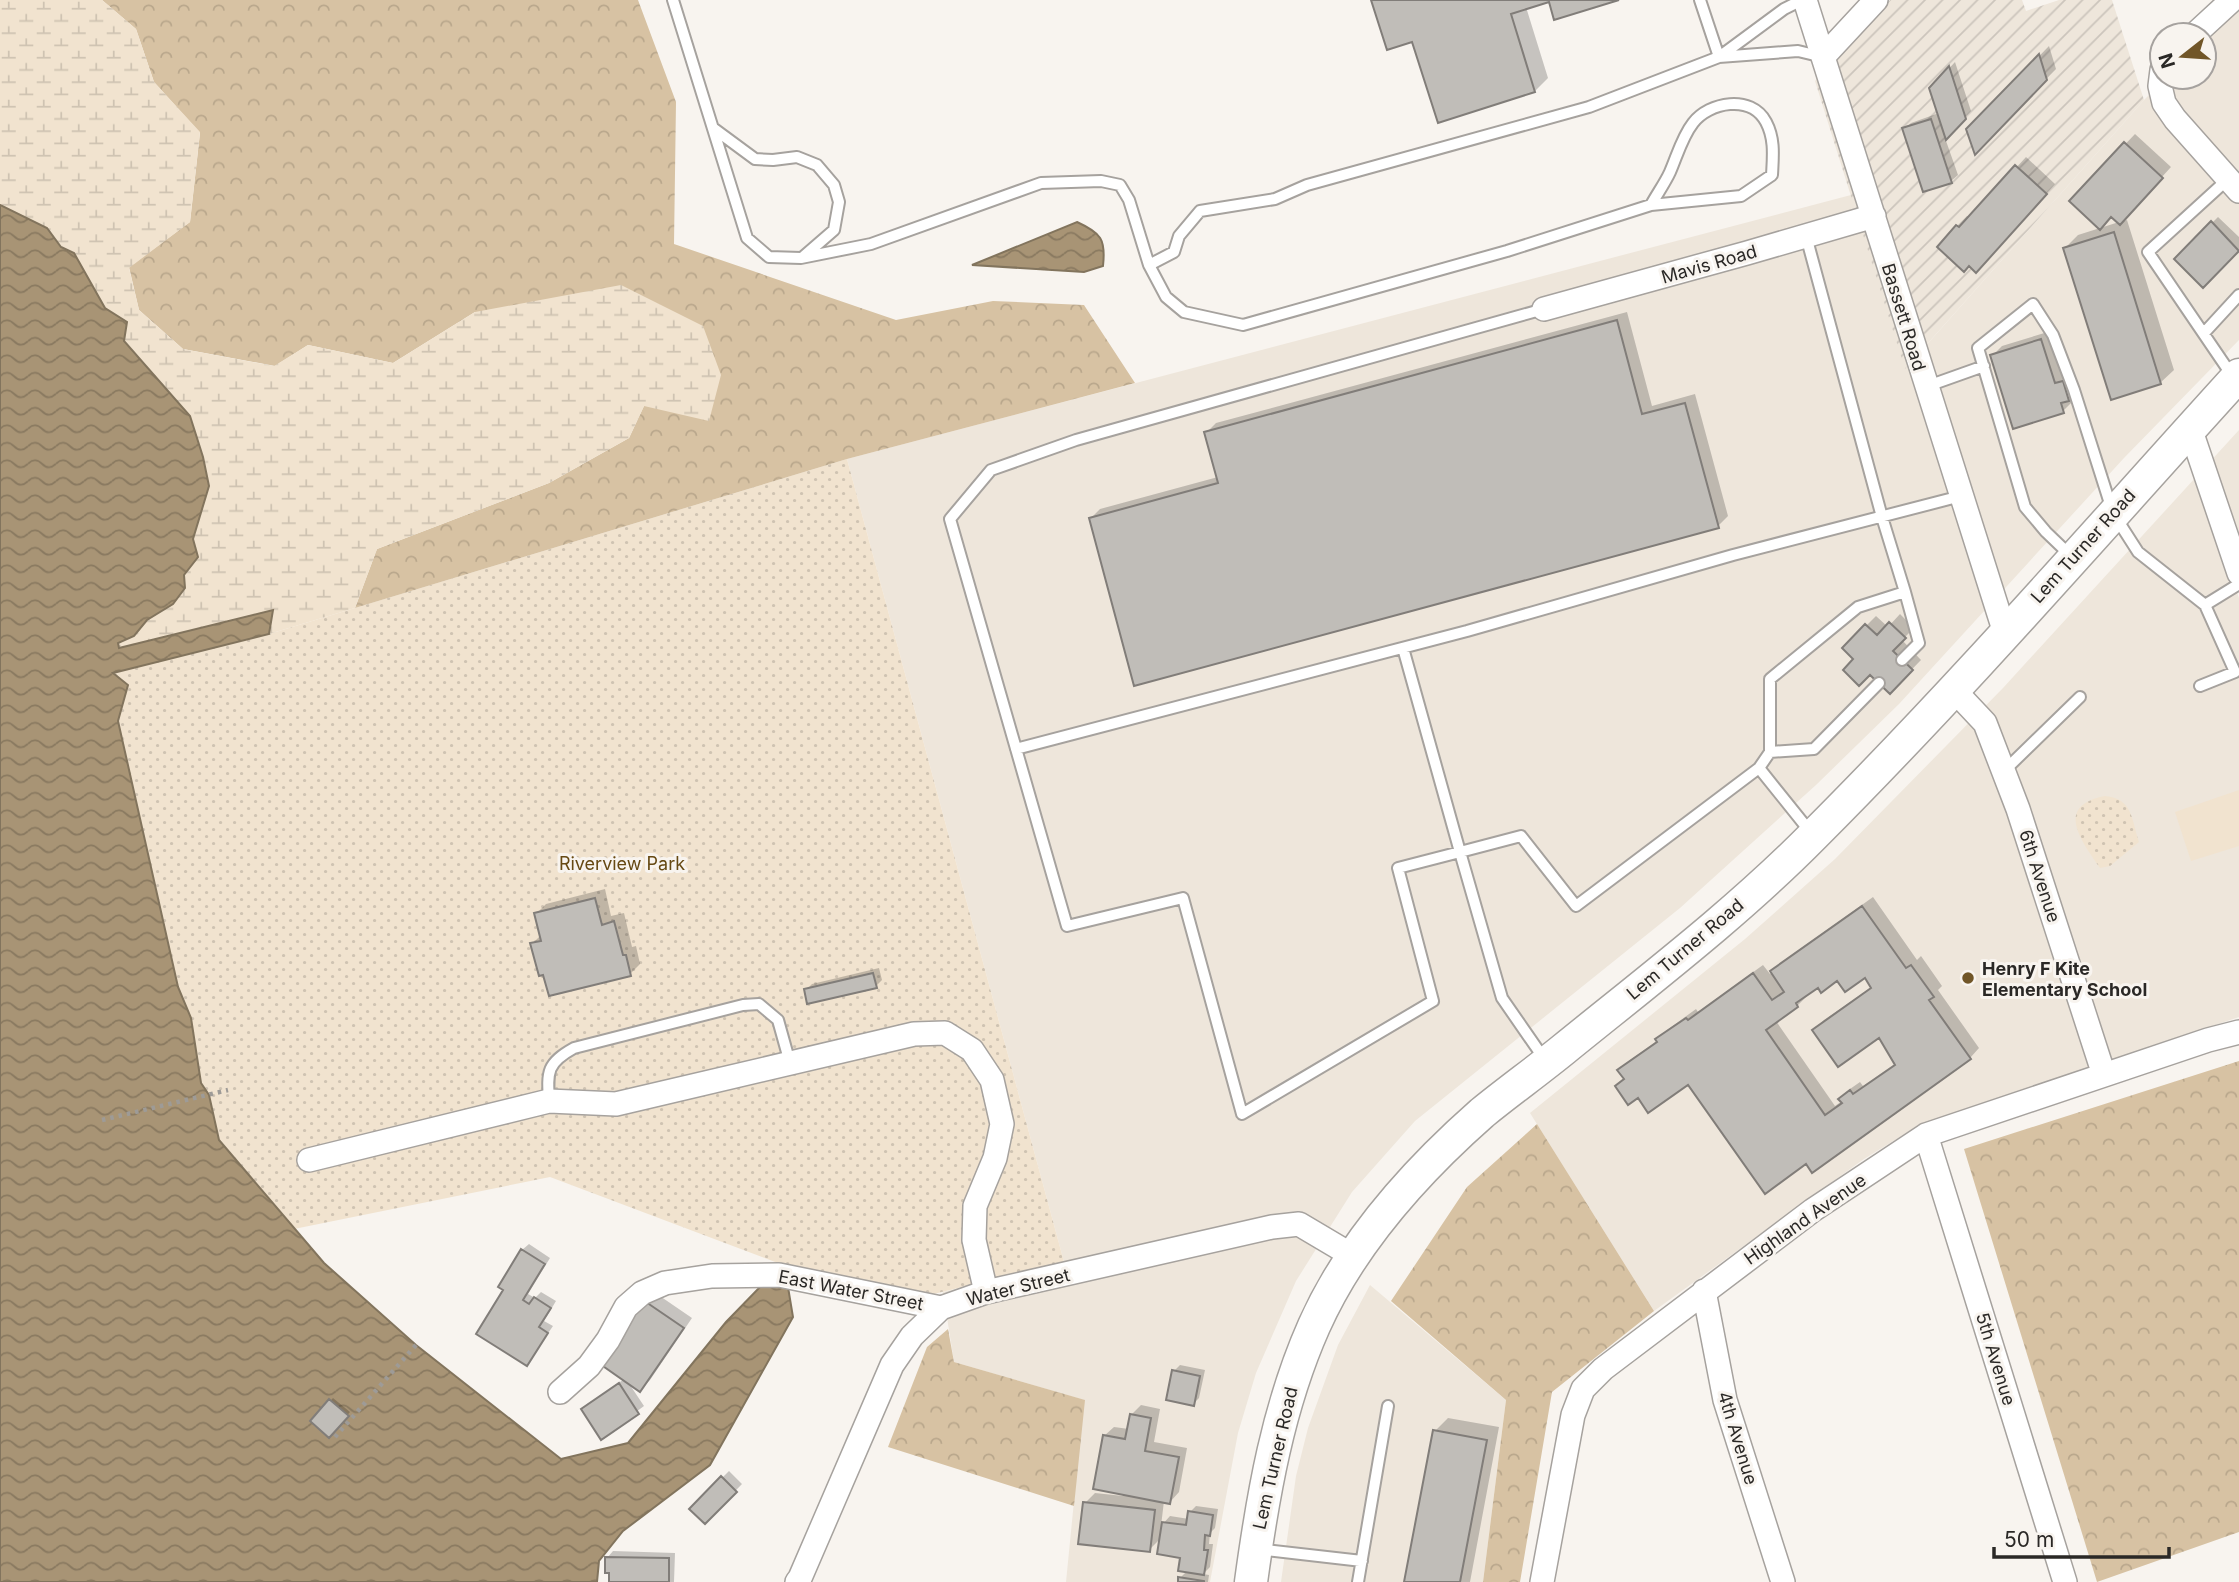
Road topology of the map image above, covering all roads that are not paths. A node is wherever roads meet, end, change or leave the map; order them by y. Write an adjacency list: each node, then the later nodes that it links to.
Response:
1 (673, 0): 10 (lane)
2 (1700, 0): 7 (lane)
3 (1804, 0): 7 (lane); 8 (street, Bassett Road)
4 (1876, 0): 8 (street)
5 (2232, 0): 6 (street)
6 (2209, 21)
7 (1719, 57): 8 (lane); 16 (lane)
8 (1823, 57): 13 (street, Bassett Road)
9 (2161, 91): 11 (street)
10 (712, 127): 15 (lane); 15 (lane)
11 (2234, 185): 19 (lane)
12 (1651, 205): 12 (lane); 16 (lane)
13 (1874, 216): 14 (street, Mavis Road); 22 (street, Bassett Road)
14 (1806, 236): 18 (street, Mavis Road); 26 (lane)
15 (802, 258): 16 (lane)
16 (1149, 265)
17 (2238, 298): 19 (lane)
18 (1544, 309): 39 (lane)
19 (2204, 333): 21 (lane)
20 (1984, 366): 22 (lane); 25 (lane); 27 (lane)
21 (2237, 377): 23 (main road, Lem Turner Road)
22 (1926, 387): 24 (street, Bassett Road)
23 (2190, 428): 25 (main road, Lem Turner Road); 28 (street)
24 (1961, 496): 26 (lane); 32 (street, Bassett Road)
25 (2113, 513): 27 (main road, Lem Turner Road); 31 (lane)
26 (1882, 517): 30 (lane); 33 (lane)
27 (2073, 558): 32 (main road, Lem Turner Road)
28 (2239, 573)
29 (2239, 584): 31 (lane)
30 (1905, 593): 34 (lane); 40 (lane)
31 (2205, 605): 36 (lane)
32 (2005, 633): 37 (main road, Lem Turner Road)
33 (1403, 648): 39 (lane); 44 (lane)
34 (1902, 660)
35 (1879, 683): 40 (lane)
36 (2200, 686)
37 (1953, 689): 42 (street, 6th Avenue); 43 (main road, Lem Turner Road)
38 (2080, 697): 42 (lane)
39 (1016, 749): 44 (lane)
40 (1770, 752): 41 (lane)
41 (1759, 768): 43 (lane); 44 (lane)
42 (2004, 771): 48 (street, 6th Avenue)
43 (1814, 835): 47 (main road, Lem Turner Road)
44 (1460, 852): 47 (lane)
45 (2239, 1032): 48 (street, Highland Avenue)
46 (790, 1063): 49 (street); 49 (lane); 54 (street)
47 (1547, 1063): 52 (main road, Lem Turner Road)
48 (2104, 1075): 50 (street, Highland Avenue)
49 (549, 1101): 51 (street)
50 (1926, 1135): 53 (street, Highland Avenue); 65 (street, 5th Avenue)
51 (309, 1160)
52 (1353, 1256): 54 (street, Water Street); 58 (main road, Lem Turner Road)
53 (1704, 1291): 63 (street, Highland Avenue); 64 (street, 4th Avenue)
54 (986, 1292): 55 (street, Water Street)
55 (941, 1308): 56 (street, East Water Street); 60 (street, Water Street)
56 (560, 1392)
57 (1388, 1406): 59 (lane)
58 (1256, 1549): 59 (lane); 61 (main road, Lem Turner Road)
59 (1362, 1561): 62 (lane)
60 (796, 1582)
61 (1251, 1582)
62 (1358, 1582)
63 (1542, 1582)
64 (1783, 1582)
65 (2065, 1582)

